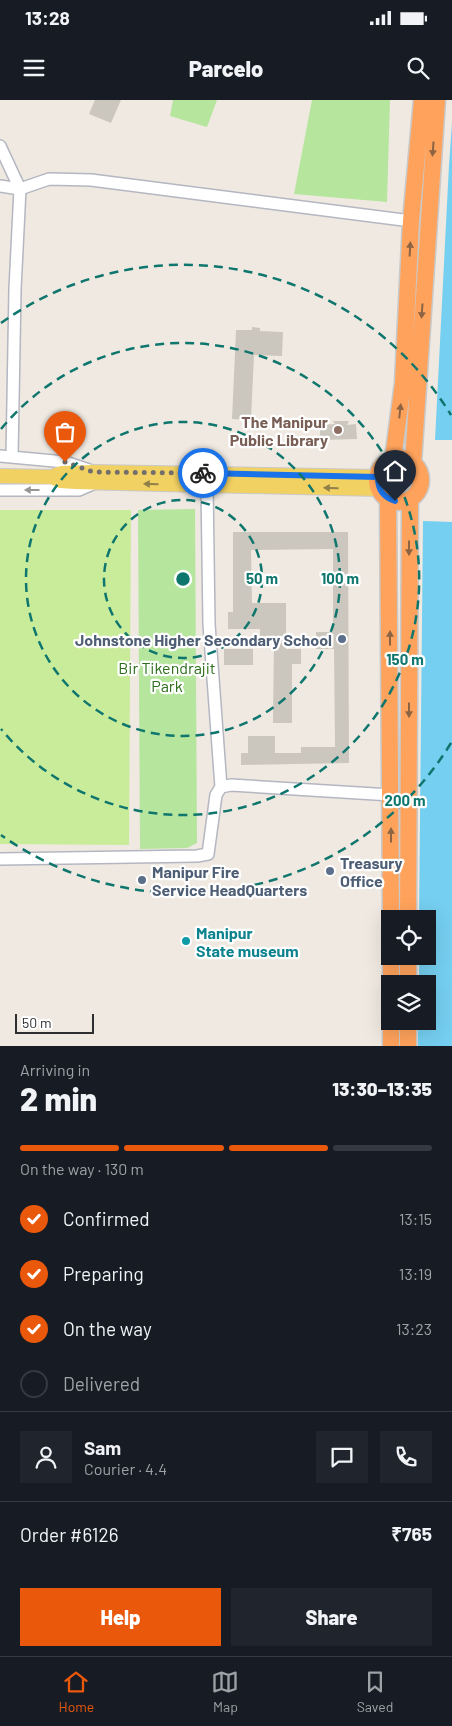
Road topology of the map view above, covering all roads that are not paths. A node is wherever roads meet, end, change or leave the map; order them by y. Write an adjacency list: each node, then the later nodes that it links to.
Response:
1 (422, 100): 6 (highway)
2 (437, 100): 9 (highway, one-way to 9)
3 (0, 146): 5 (street)
4 (0, 186): 5 (street)
5 (20, 189): 6 (street); 7 (street)
6 (411, 221): 8 (highway, one-way to 6)
7 (6, 456): 11 (street)
8 (393, 459): 9 (highway); 14 (highway)
9 (413, 463): 16 (highway)
10 (0, 476): 11 (main road)
11 (95, 477): 12 (main road); 13 (main road, one-way to 11); 15 (street, one-way to 15)
12 (283, 480): 13 (main road); 14 (main road)
13 (207, 485): 17 (street)
14 (382, 488): 16 (highway); 18 (highway, one-way to 14)
15 (0, 490)
16 (410, 499): 21 (highway, one-way to 21)
17 (221, 787): 18 (street); 19 (street)
18 (391, 794): 20 (highway, one-way to 18)
19 (0, 859)
20 (391, 910)
21 (408, 910)
22 (391, 1030): 24 (highway)
23 (408, 1030): 25 (highway)
24 (391, 1046)
25 (408, 1046)

